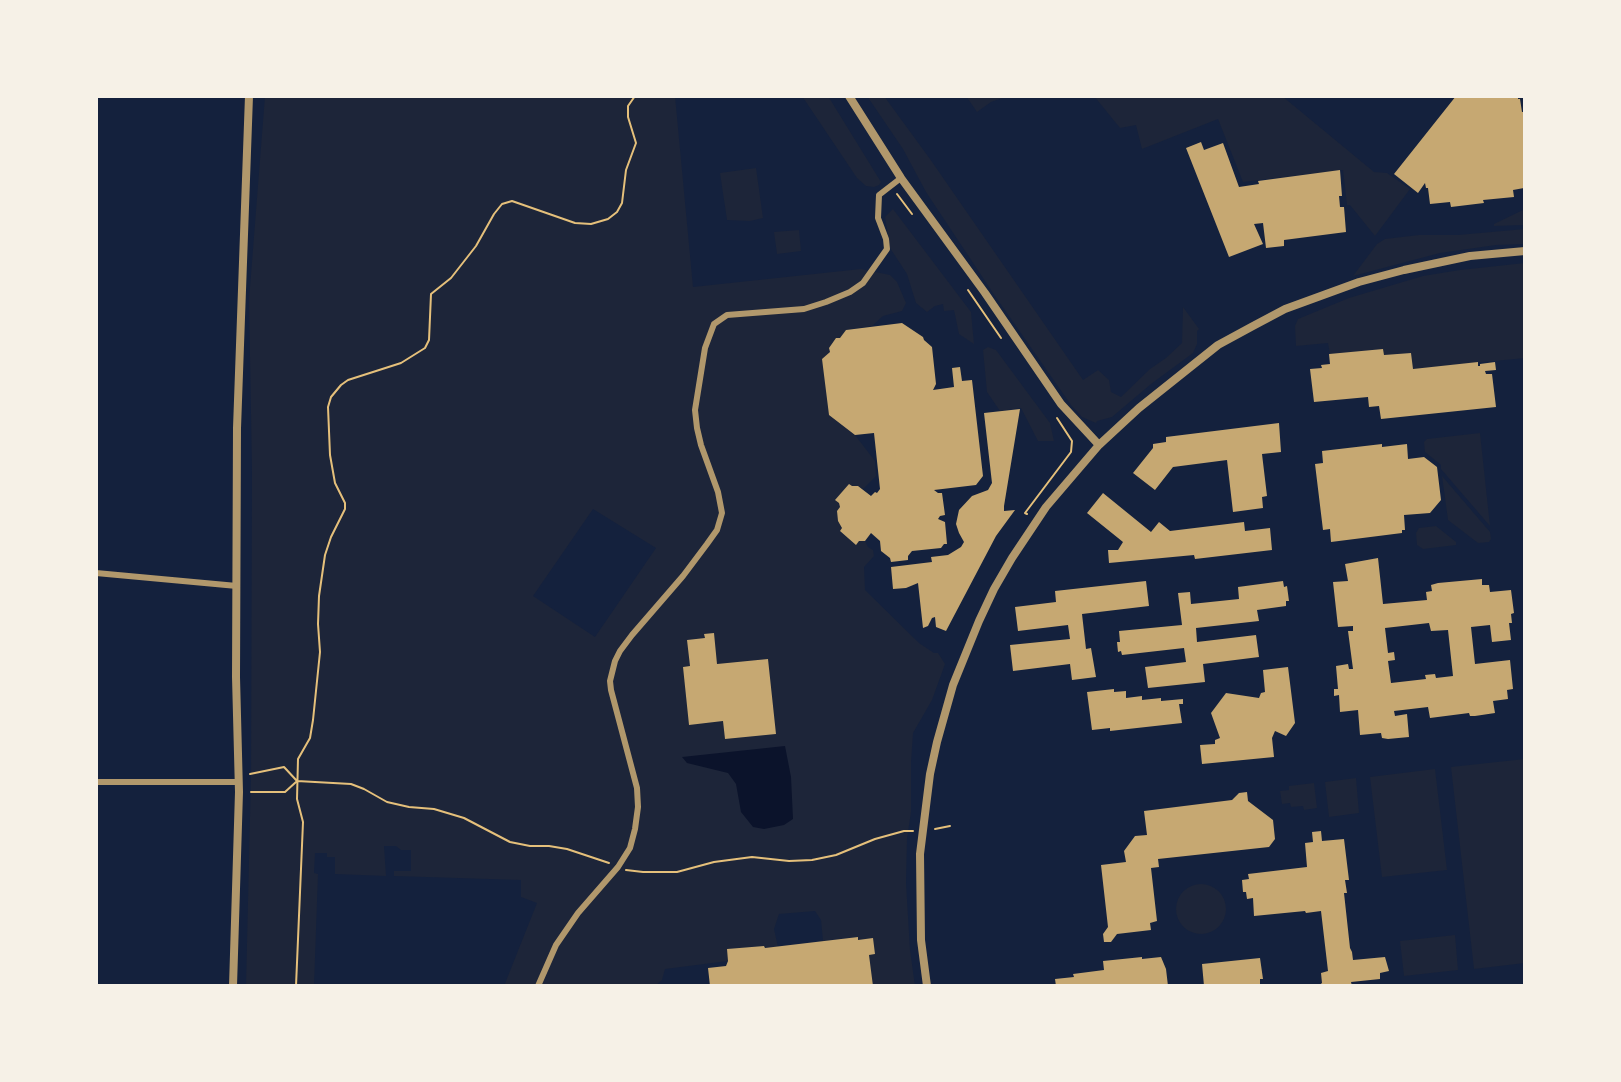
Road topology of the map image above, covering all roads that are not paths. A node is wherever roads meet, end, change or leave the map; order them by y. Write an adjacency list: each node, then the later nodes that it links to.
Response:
1 (249, 96): 7 (street)
2 (849, 96): 3 (street)
3 (901, 178): 5 (street); 11 (street)
4 (1525, 251): 5 (street)
5 (1099, 445): 12 (street)
6 (96, 573): 7 (street)
7 (237, 586): 8 (street)
8 (239, 778): 9 (street); 10 (street)
9 (96, 782)
10 (233, 986)
11 (538, 986)
12 (927, 986)

